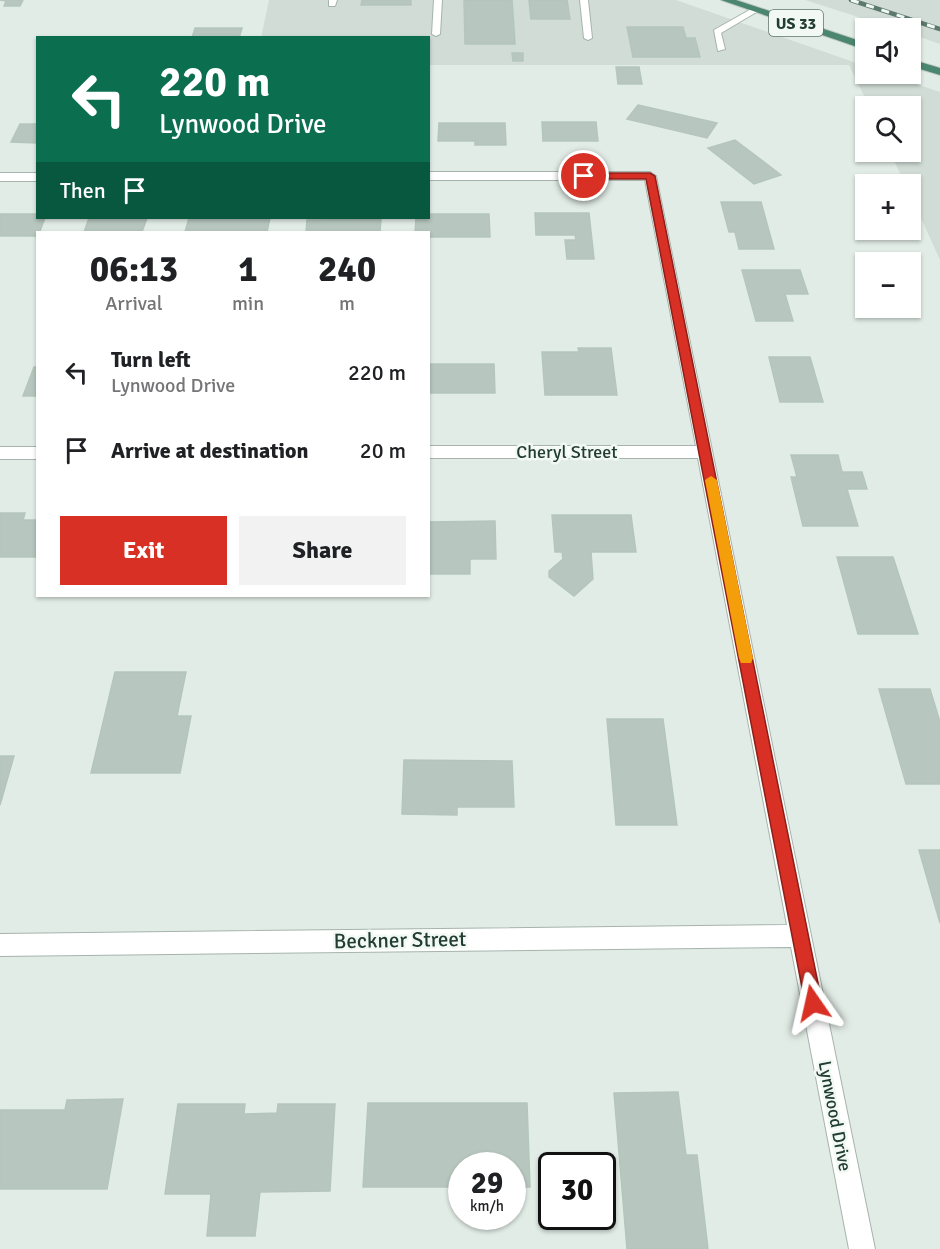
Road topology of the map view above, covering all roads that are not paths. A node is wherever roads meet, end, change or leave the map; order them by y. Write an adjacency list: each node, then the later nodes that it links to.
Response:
1 (438, 0): 5 (lane)
2 (584, 0): 6 (lane)
3 (726, 0): 4 (highway, US 33)
4 (756, 10): 7 (highway, US 33); 8 (lane)
5 (436, 34)
6 (588, 38)
7 (855, 43)
8 (721, 49)
9 (921, 66): 10 (highway)
10 (940, 72)
11 (430, 176): 15 (street, Lynwood Drive)
12 (0, 177): 13 (street)
13 (36, 177)
14 (430, 452): 15 (street, Cheryl Street)
15 (706, 452): 18 (street, Lynwood Drive)
16 (0, 453): 17 (street)
17 (36, 453)
18 (800, 936): 19 (street, Beckner Street); 20 (street, Lynwood Drive)
19 (0, 945)
20 (861, 1249)

